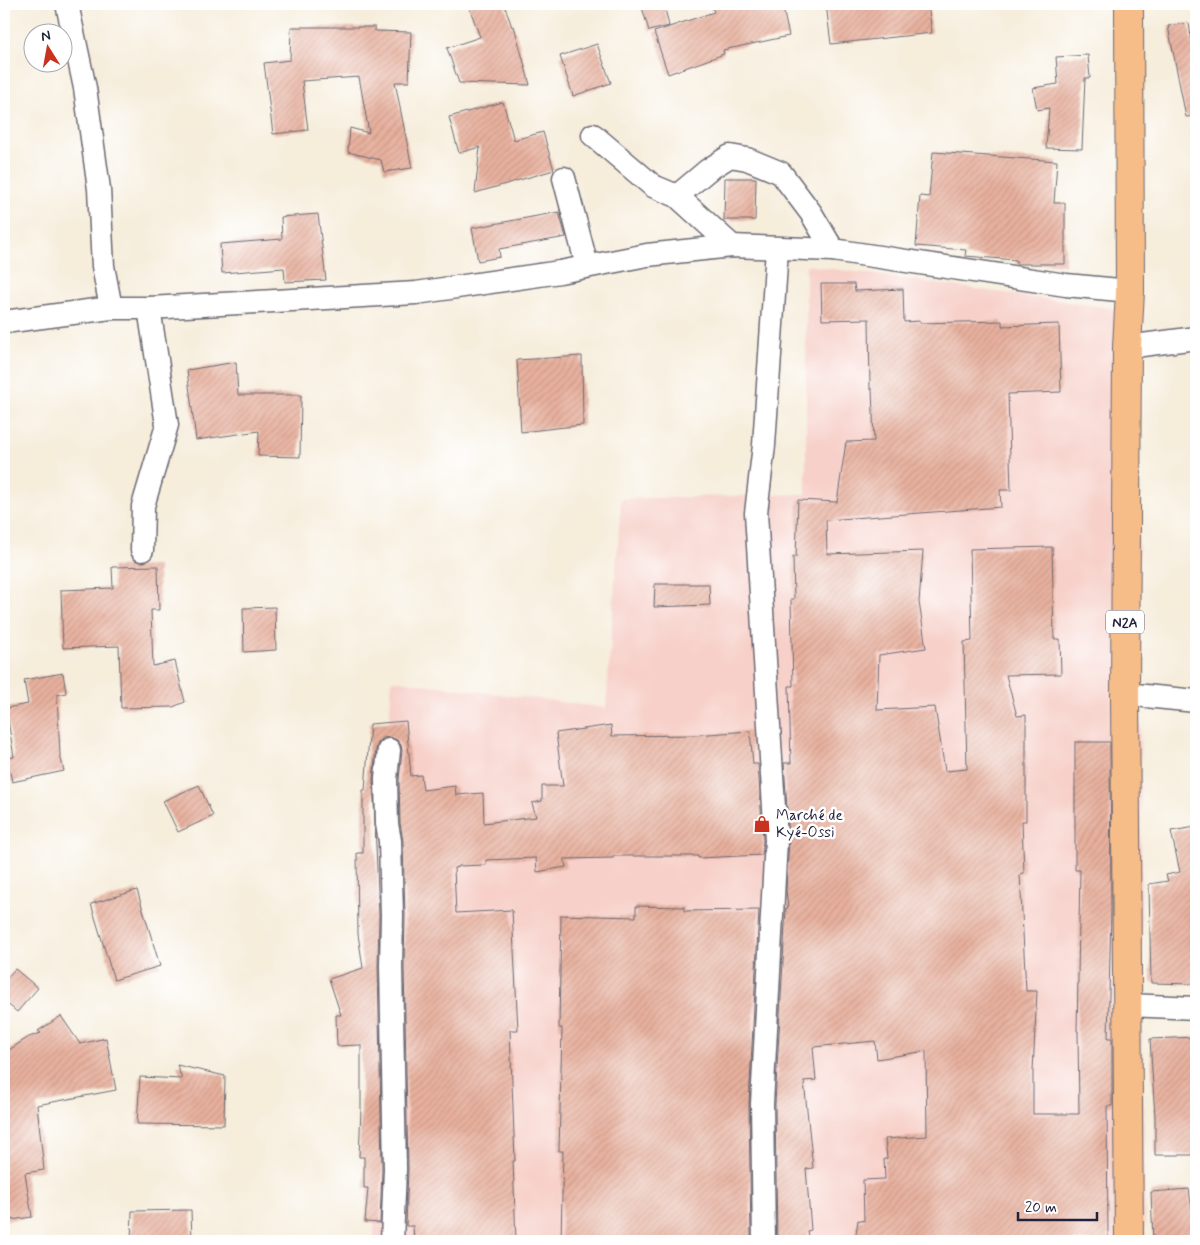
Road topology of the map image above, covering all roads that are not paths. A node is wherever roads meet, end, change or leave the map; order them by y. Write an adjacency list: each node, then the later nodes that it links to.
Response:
1 (67, 4): 11 (street)
2 (1128, 4): 10 (highway, N2A)
3 (593, 136): 5 (street)
4 (564, 178): 9 (street)
5 (677, 196): 6 (street); 8 (street)
6 (732, 246): 7 (street); 9 (street)
7 (777, 249): 8 (street); 23 (street)
8 (833, 250): 10 (street)
9 (587, 266): 12 (street)
10 (1130, 291): 15 (highway, N2A)
11 (111, 308): 12 (street); 13 (street)
12 (149, 308): 16 (street)
13 (4, 322)
14 (1196, 338): 15 (street)
15 (1127, 347): 17 (highway, N2A)
16 (142, 550)
17 (1125, 694): 18 (street); 20 (highway, N2A)
18 (1196, 701)
19 (389, 750): 22 (street)
20 (1128, 1005): 21 (street); 24 (highway, N2A)
21 (1196, 1008)
22 (392, 1241)
23 (764, 1241)
24 (1129, 1241)

